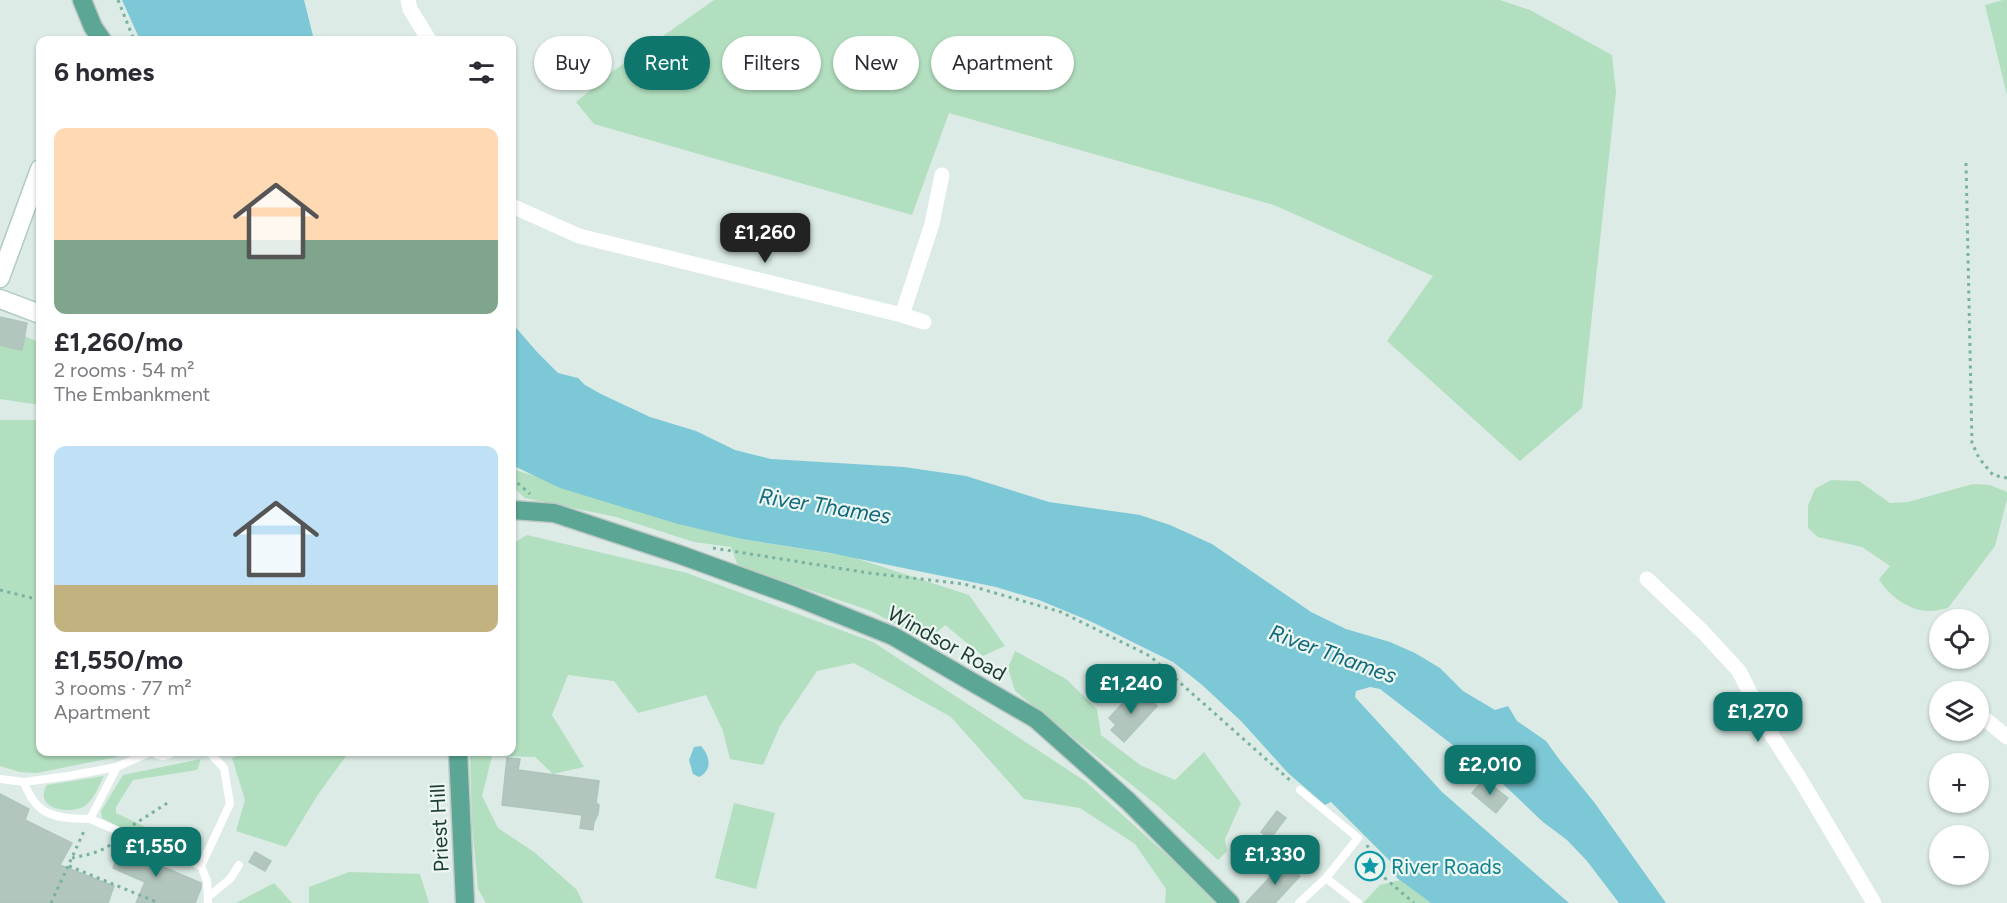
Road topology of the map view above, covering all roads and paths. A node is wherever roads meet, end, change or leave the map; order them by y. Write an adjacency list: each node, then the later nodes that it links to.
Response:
1 (82, 0): 4 (main road)
2 (118, 0): 5 (path)
3 (408, 0): 6 (street)
4 (95, 36)
5 (132, 36)
6 (427, 36)
7 (1966, 163): 16 (path)
8 (942, 176): 14 (street)
9 (36, 186): 11 (main road)
10 (516, 208): 14 (street)
11 (0, 278)
12 (0, 299): 13 (main road)
13 (36, 312)
14 (902, 315): 15 (street)
15 (924, 322)
16 (2007, 478)
17 (516, 482): 18 (path)
18 (536, 499)
19 (516, 510): 46 (main road, Windsor Road)
20 (708, 547): 32 (path)
21 (1647, 579): 50 (street)
22 (0, 590): 23 (path)
23 (36, 599)
24 (1989, 722): 25 (street)
25 (2007, 737)
26 (142, 756): 29 (lane)
27 (213, 756): 40 (lane)
28 (458, 756): 45 (main road, Priest Hill)
29 (117, 767): 31 (lane); 34 (lane)
30 (0, 779): 31 (lane)
31 (24, 782): 34 (lane)
32 (1300, 790): 36 (lane)
33 (169, 802): 35 (path)
34 (90, 819): 35 (lane); 37 (path)
35 (123, 832): 37 (path); 40 (lane)
36 (1358, 838): 41 (lane); 49 (path)
37 (72, 858): 39 (path)
38 (239, 865): 42 (lane)
39 (69, 866): 43 (path); 44 (path)
40 (201, 866): 42 (lane)
41 (1326, 878): 47 (lane); 48 (lane)
42 (208, 900)
43 (51, 903)
44 (159, 903)
45 (465, 903)
46 (1230, 903)
47 (1299, 903)
48 (1358, 903)
49 (1414, 903)
50 (1874, 903)

